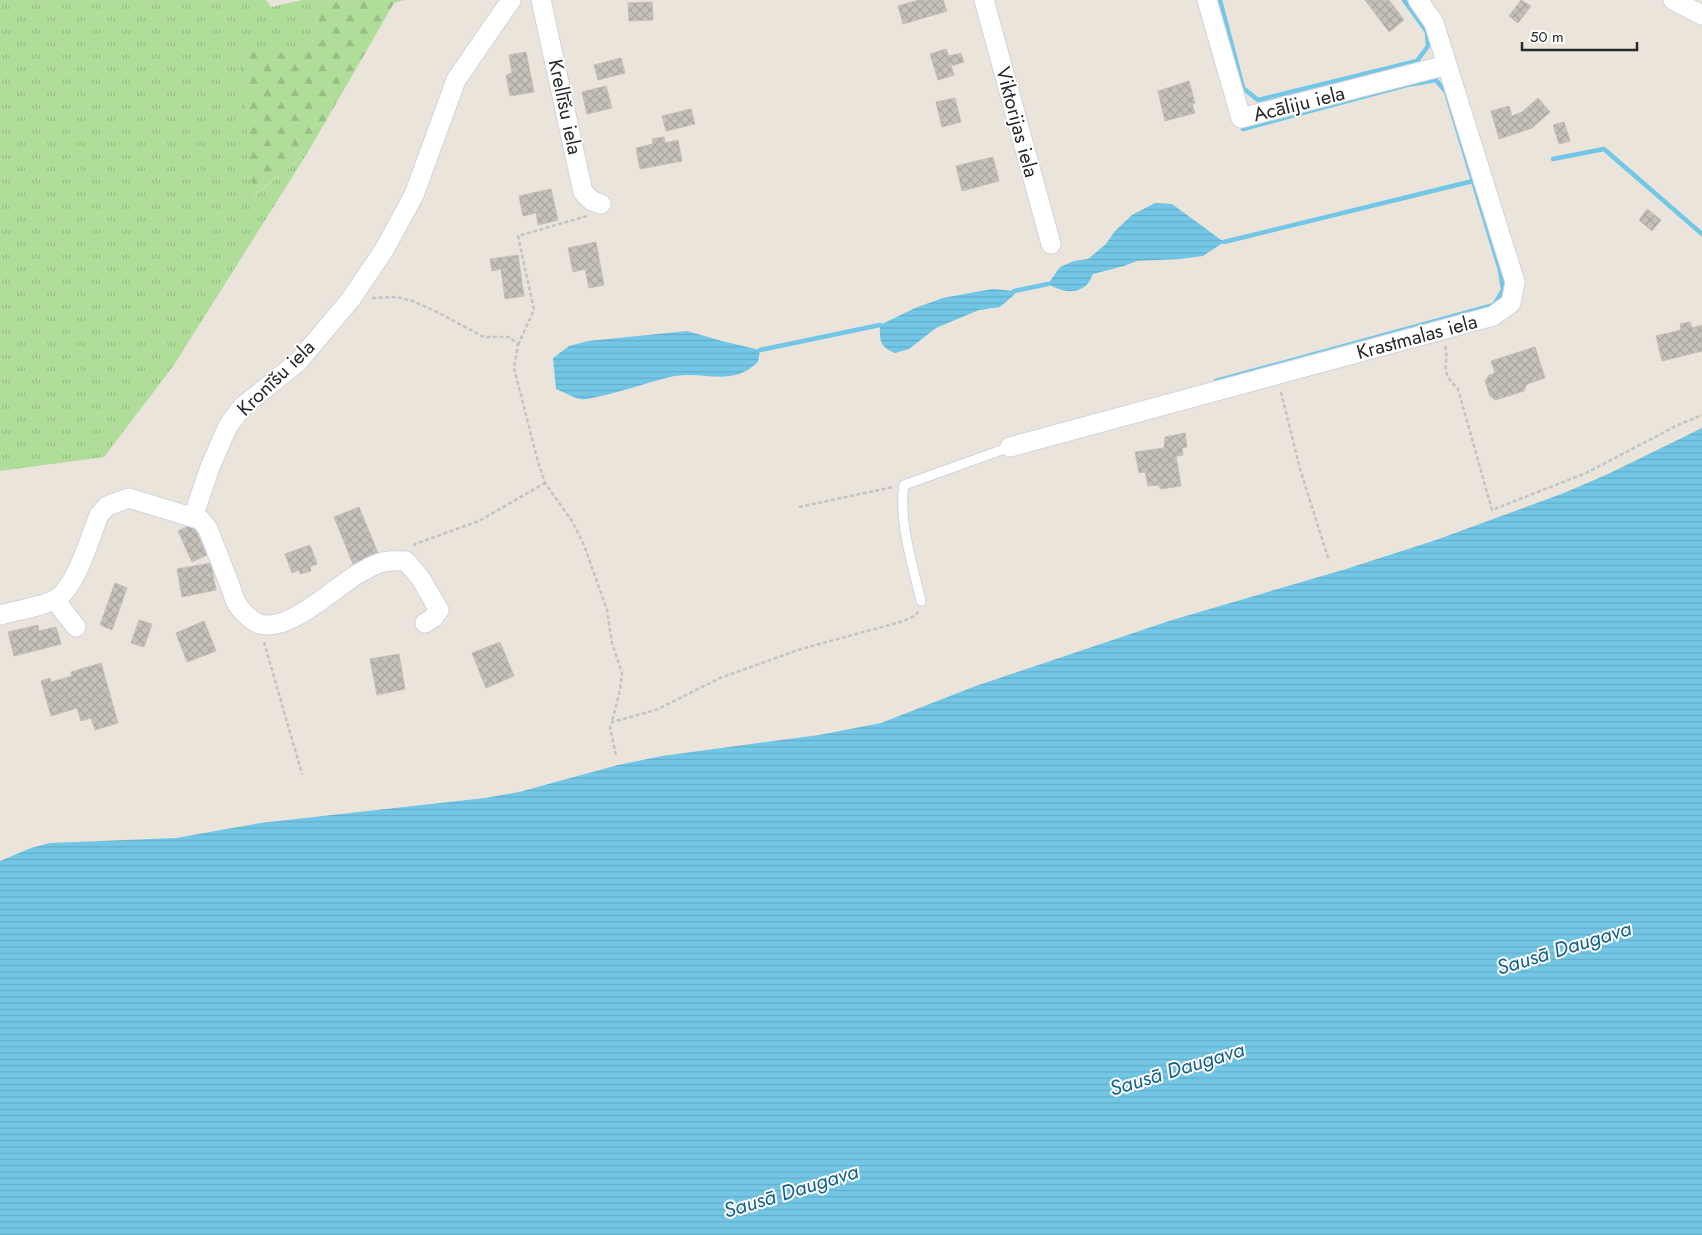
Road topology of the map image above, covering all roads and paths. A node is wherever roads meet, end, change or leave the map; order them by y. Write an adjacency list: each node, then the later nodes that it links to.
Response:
1 (511, 0): 12 (street, Kronīšu iela)
2 (541, 0): 9 (street, Krellīšu iela)
3 (984, 0): 11 (street, Viktorijas iela)
4 (1207, 0): 8 (street, Acāliju iela)
5 (1418, 0): 8 (street, Krastmalas iela)
6 (1673, 0): 7 (street)
7 (1702, 15)
8 (1447, 66): 13 (street, Krastmalas iela)
9 (601, 204)
10 (587, 216): 14 (path)
11 (1051, 244)
12 (351, 299): 14 (path); 21 (street, Kronīšu iela)
13 (1441, 331): 15 (street, Krastmalas iela); 16 (path)
14 (518, 346): 18 (path)
15 (1278, 376): 17 (street, Krastmalas iela); 23 (path)
16 (1702, 415)
17 (1010, 447): 19 (lane)
18 (545, 483): 22 (path); 30 (path)
19 (904, 485): 20 (path); 25 (lane)
20 (799, 507)
21 (193, 517): 24 (street); 28 (street)
22 (406, 561): 27 (street); 28 (street)
23 (1329, 561)
24 (54, 600): 26 (street); 29 (street)
25 (921, 601): 30 (path)
26 (0, 615)
27 (425, 623)
28 (258, 624): 32 (path)
29 (76, 628)
30 (612, 722): 31 (path)
31 (616, 756)
32 (302, 774)

